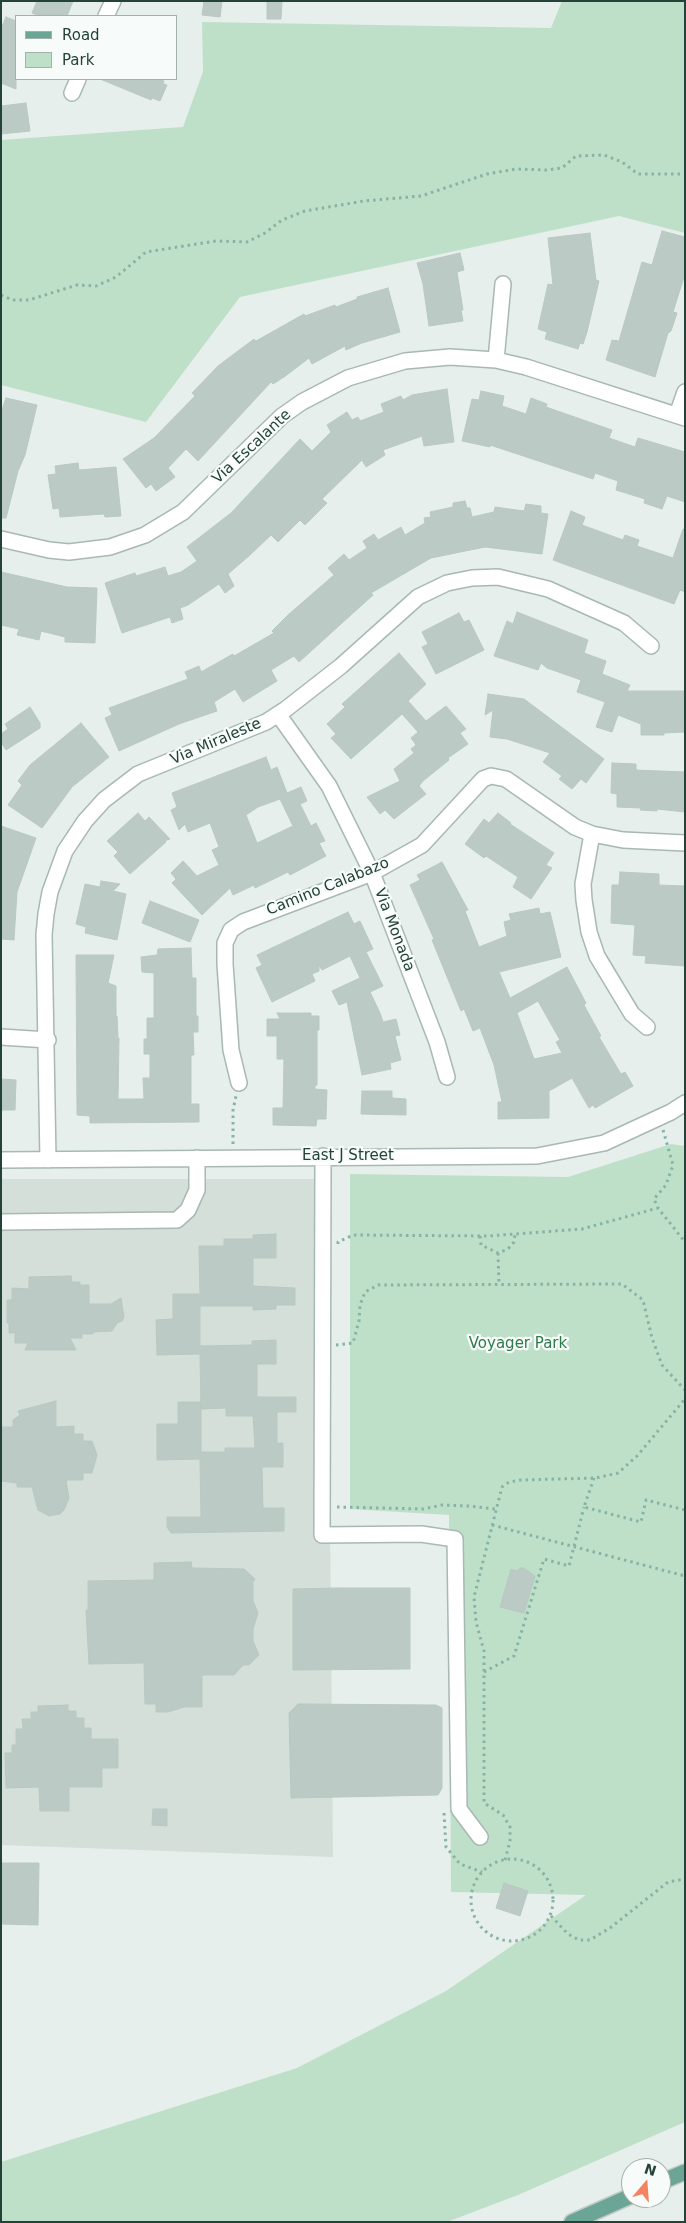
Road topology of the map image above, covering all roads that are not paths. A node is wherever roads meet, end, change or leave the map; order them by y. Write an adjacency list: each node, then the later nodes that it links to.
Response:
1 (113, 1): 2 (street)
2 (106, 15)
3 (503, 284): 4 (street)
4 (496, 360): 6 (street, Via Escalante); 7 (street, Via Escalante)
5 (685, 392): 6 (street)
6 (681, 417)
7 (1, 538)
8 (651, 646): 9 (street, Via Miraleste)
9 (278, 714): 12 (street, Via Monada); 15 (street, Via Miraleste)
10 (592, 834): 11 (street, Camino Calabazo); 12 (street, Camino Calabazo); 13 (street)
11 (685, 843)
12 (372, 873): 16 (street, Via Monada); 17 (street, Camino Calabazo)
13 (647, 1027)
14 (1, 1037): 15 (street)
15 (48, 1040): 22 (street, Via Miraleste)
16 (447, 1077)
17 (239, 1083)
18 (685, 1103): 19 (street, East J Street)
19 (323, 1156): 20 (street, East J Street); 24 (street)
20 (197, 1158): 22 (street, East J Street); 23 (street)
21 (1, 1160): 22 (street, East J Street)
22 (48, 1160)
23 (1, 1222)
24 (480, 1837)
25 (685, 2172): 26 (main road)
26 (671, 2178)
27 (621, 2200): 28 (main road)
28 (572, 2222)

